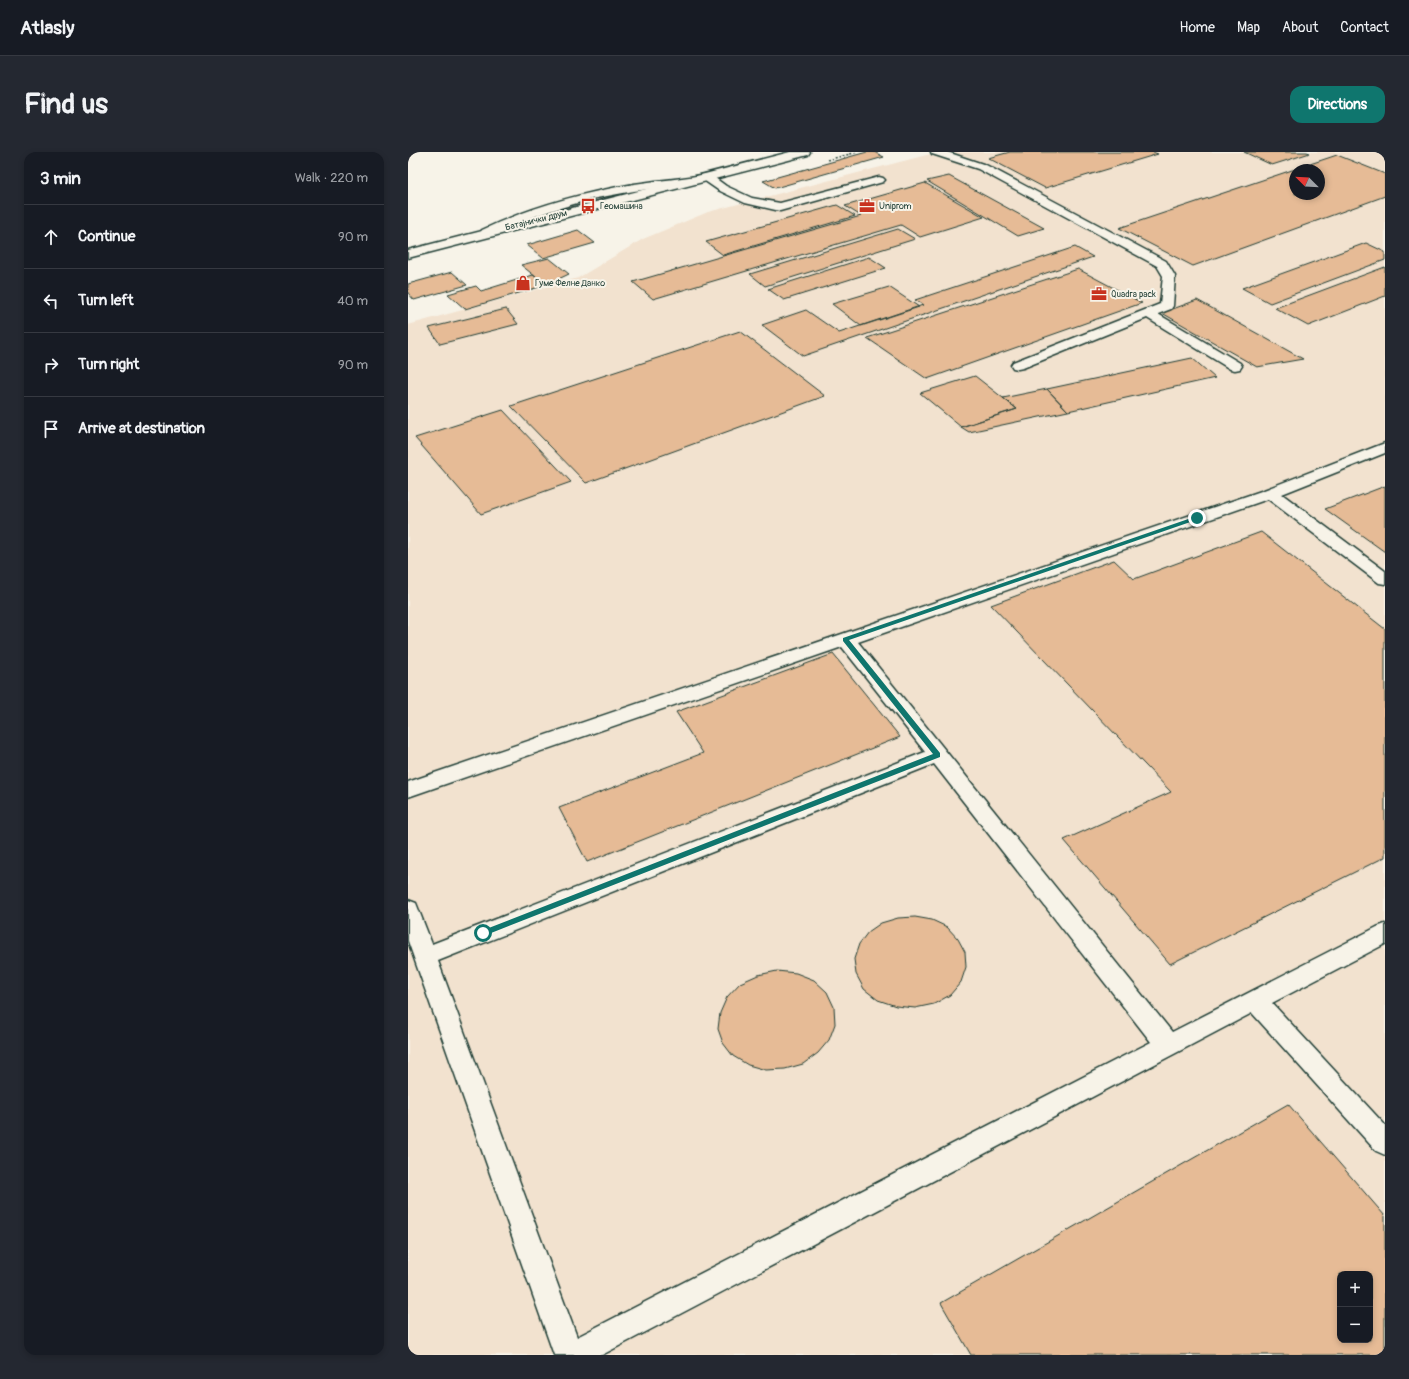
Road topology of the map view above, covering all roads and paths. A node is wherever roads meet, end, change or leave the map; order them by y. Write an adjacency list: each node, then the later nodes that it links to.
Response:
1 (804, 152): 3 (main road, Батајнички друм)
2 (946, 153): 6 (lane)
3 (704, 178): 4 (lane); 5 (main road, Батајнички друм)
4 (879, 180)
5 (408, 254)
6 (1147, 313): 7 (lane); 8 (lane)
7 (1018, 365)
8 (1235, 366)
9 (1385, 448): 10 (lane)
10 (1270, 493): 11 (lane); 12 (lane)
11 (1385, 579)
12 (846, 639): 13 (lane); 14 (lane)
13 (937, 755): 17 (lane); 19 (lane)
14 (408, 790)
15 (408, 909): 17 (lane)
16 (1385, 933): 18 (lane)
17 (425, 956): 21 (lane)
18 (1255, 1000): 19 (lane); 20 (lane)
19 (1168, 1045): 22 (lane)
20 (1385, 1143)
21 (568, 1355)
22 (572, 1355)

